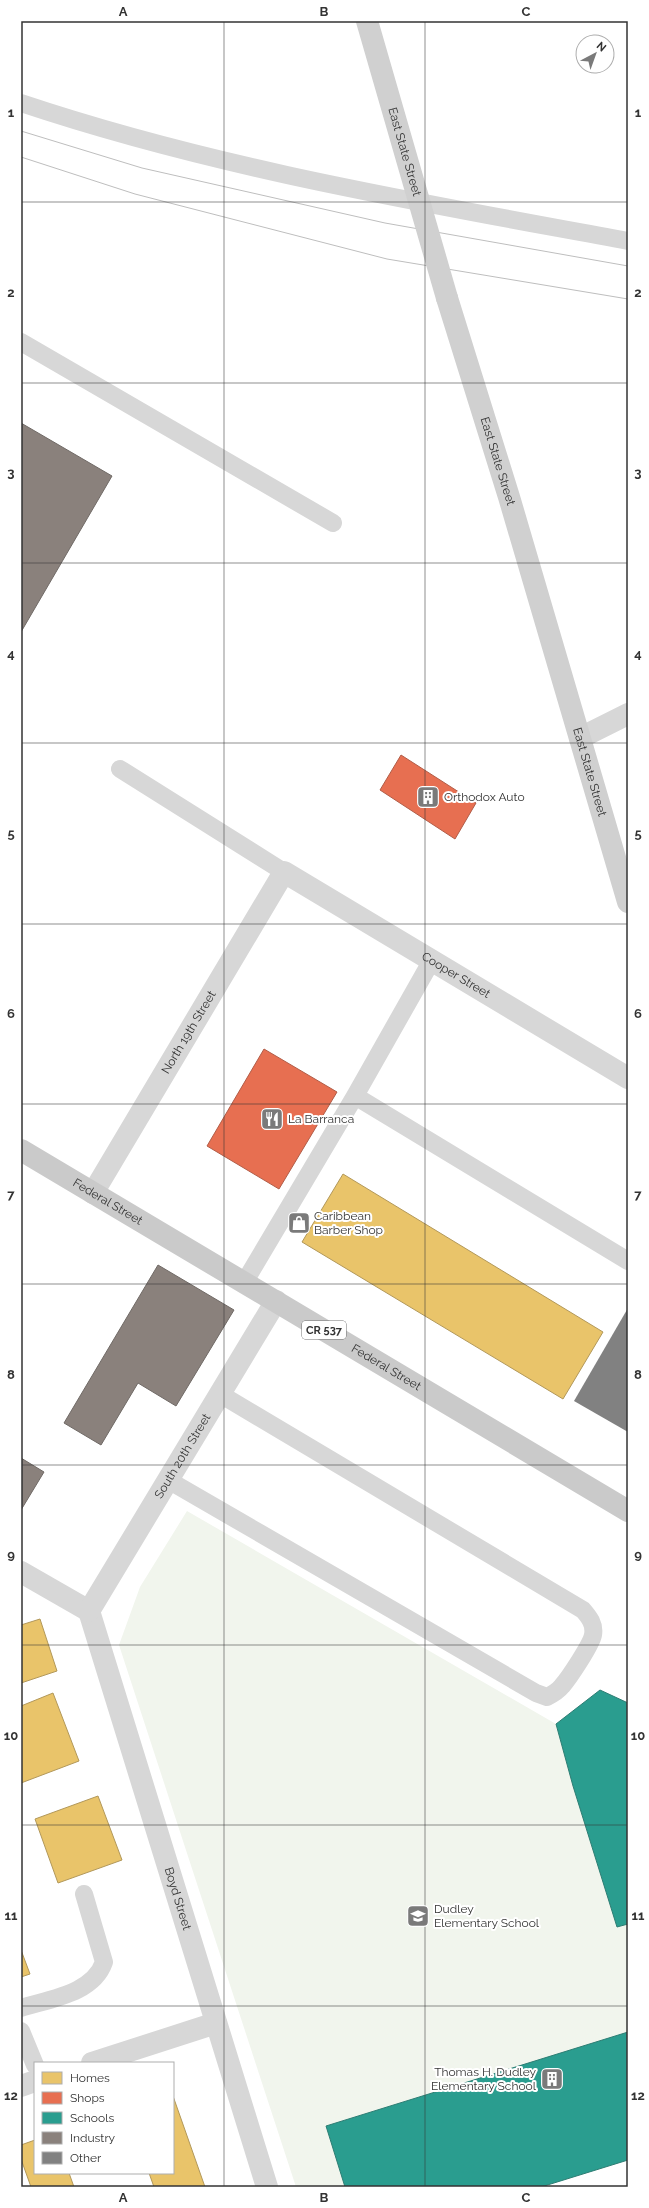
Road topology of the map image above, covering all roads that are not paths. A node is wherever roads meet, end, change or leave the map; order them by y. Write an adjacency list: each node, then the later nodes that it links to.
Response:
1 (368, 21): 7 (main road, East State Street, bridge)
2 (21, 103): 3 (lane)
3 (628, 241)
4 (21, 342): 5 (lane)
5 (333, 523)
6 (628, 714): 7 (street)
7 (580, 738): 10 (main road, East State Street)
8 (120, 769): 9 (lane)
9 (284, 872): 11 (street, Cooper Street); 15 (street, North 19th Street)
10 (628, 902)
11 (432, 960): 12 (street, Cooper Street); 13 (lane)
12 (628, 1078)
13 (355, 1096): 16 (lane); 17 (lane)
14 (21, 1150): 15 (main road, Federal Street / CR 537)
15 (94, 1193): 17 (main road, Federal Street / CR 537)
16 (628, 1261)
17 (244, 1283): 18 (main road, Federal Street / CR 537)
18 (276, 1302): 19 (street, South 20th Street); 21 (main road, Federal Street / CR 537)
19 (220, 1394): 20 (street, South 20th Street); 20 (lane)
20 (168, 1480): 23 (street, South 20th Street)
21 (628, 1511)
22 (21, 1572): 23 (street)
23 (89, 1611): 26 (street, Boyd Street)
24 (84, 1894): 25 (lane)
25 (21, 2008)
26 (216, 2023): 28 (street); 32 (street, Boyd Street)
27 (21, 2031): 29 (lane)
28 (95, 2062)
29 (34, 2063)
30 (34, 2081): 31 (street)
31 (21, 2086)
32 (267, 2187)

